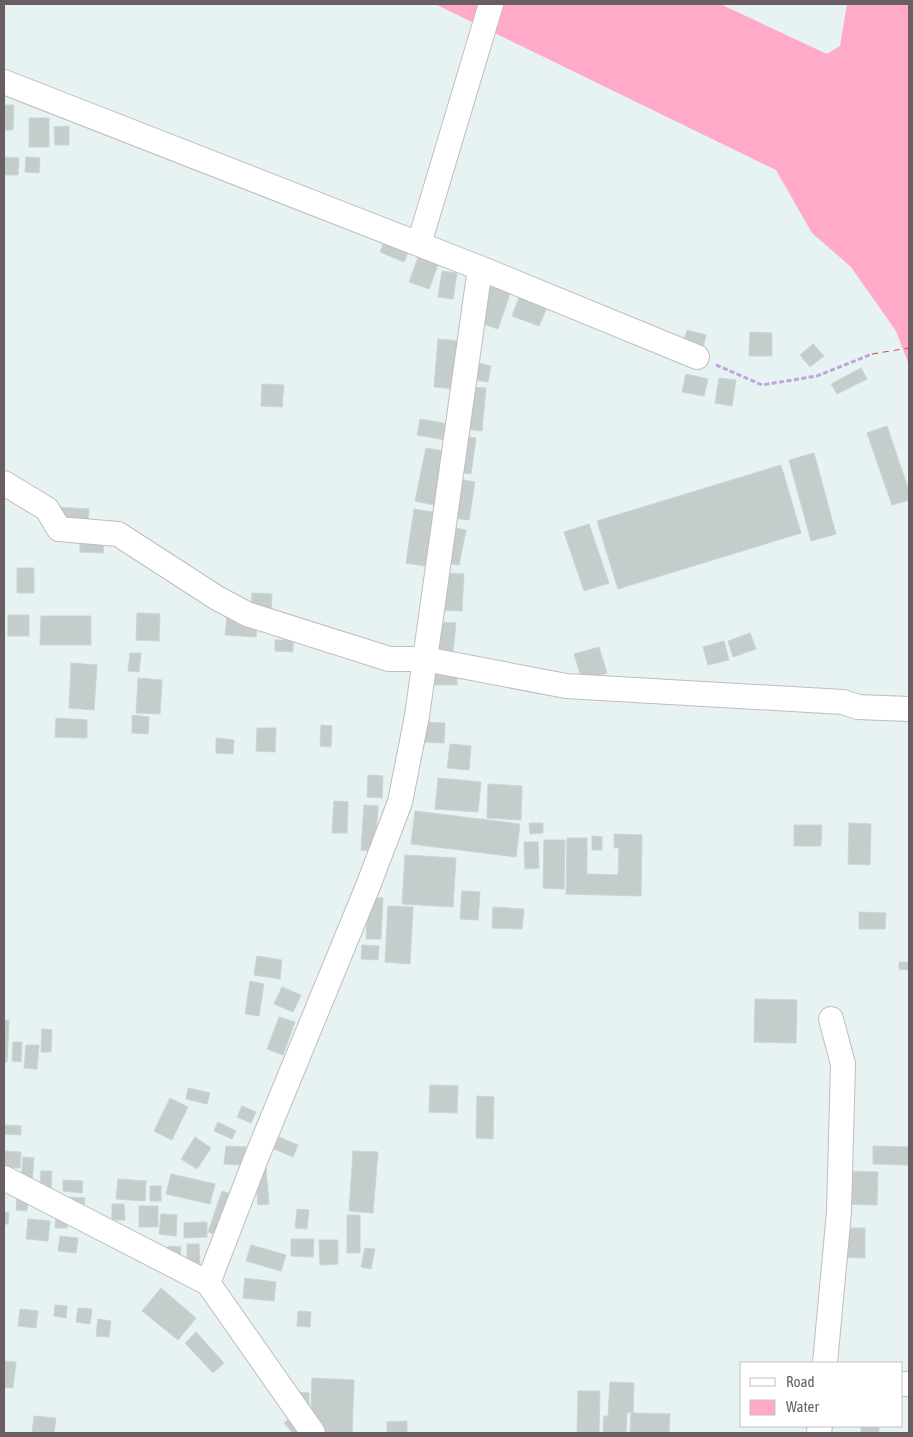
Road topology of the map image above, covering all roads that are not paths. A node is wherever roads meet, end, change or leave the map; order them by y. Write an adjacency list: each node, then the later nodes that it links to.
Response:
1 (491, 4): 3 (street)
2 (4, 82): 3 (street)
3 (419, 244): 4 (street)
4 (480, 268): 5 (street); 7 (street)
5 (697, 357)
6 (4, 483): 7 (street)
7 (425, 659): 8 (street); 11 (street)
8 (909, 709)
9 (832, 1019): 12 (street)
10 (4, 1178): 11 (street)
11 (208, 1283): 13 (street)
12 (825, 1362)
13 (312, 1433)

